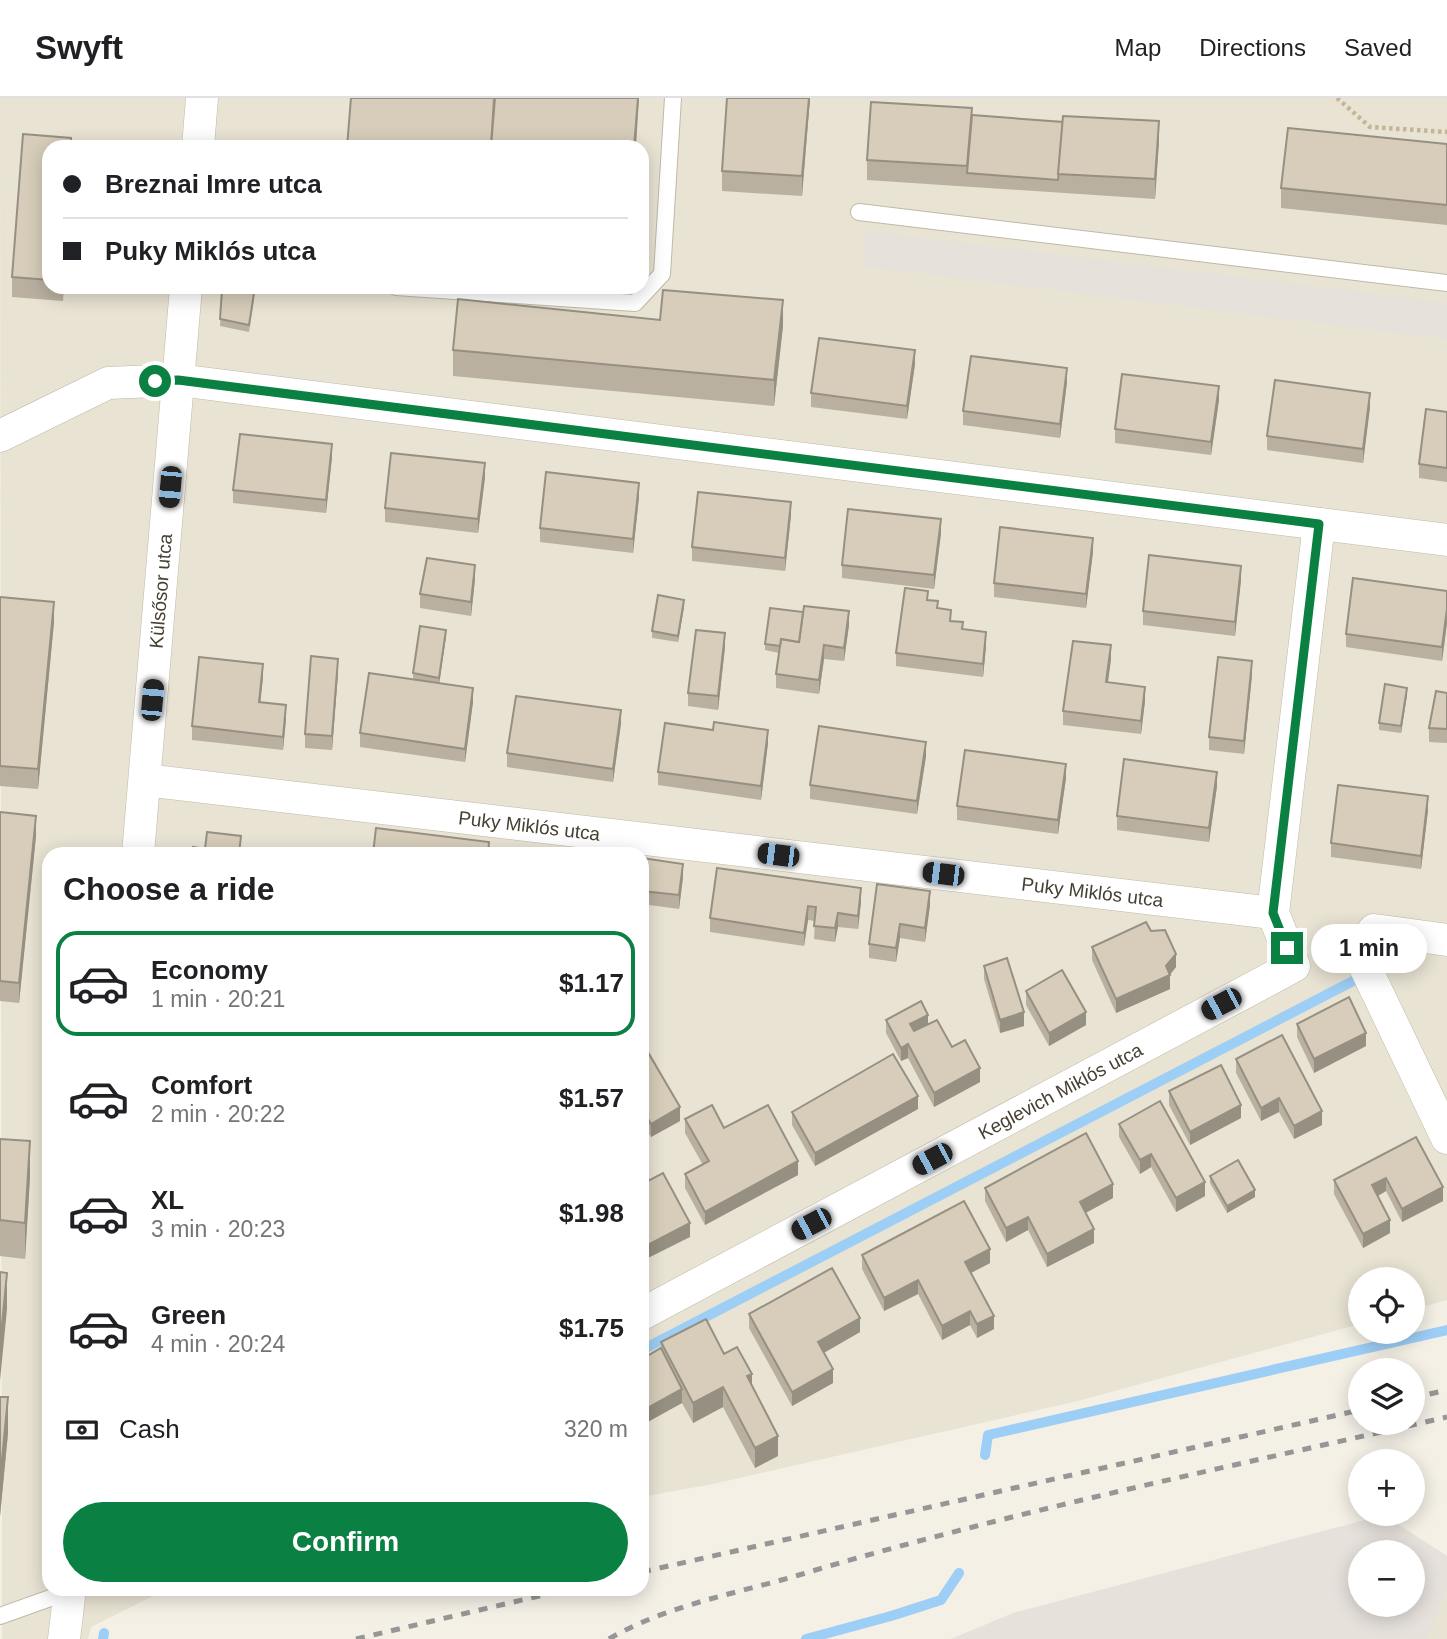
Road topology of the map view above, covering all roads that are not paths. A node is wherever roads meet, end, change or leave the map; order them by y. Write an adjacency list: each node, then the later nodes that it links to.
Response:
1 (202, 98): 3 (street)
2 (673, 98): 6 (lane)
3 (199, 140)
4 (859, 212): 5 (lane)
5 (1447, 283)
6 (649, 288)
7 (185, 294): 10 (street, Külsősor utca)
8 (501, 294): 9 (lane)
9 (643, 294)
10 (178, 380): 11 (street); 12 (street); 14 (street, Külsősor utca)
11 (0, 436)
12 (1319, 524): 13 (street); 16 (street)
13 (1447, 540)
14 (145, 780): 15 (street, Külsősor utca); 16 (street, Puky Miklós utca)
15 (139, 847)
16 (1273, 913): 19 (street, Keglevich Miklós utca)
17 (1447, 940): 18 (street)
18 (1447, 1138)
19 (649, 1310)
20 (56, 1596): 22 (lane)
21 (72, 1596): 23 (street)
22 (0, 1616)
23 (64, 1639)

